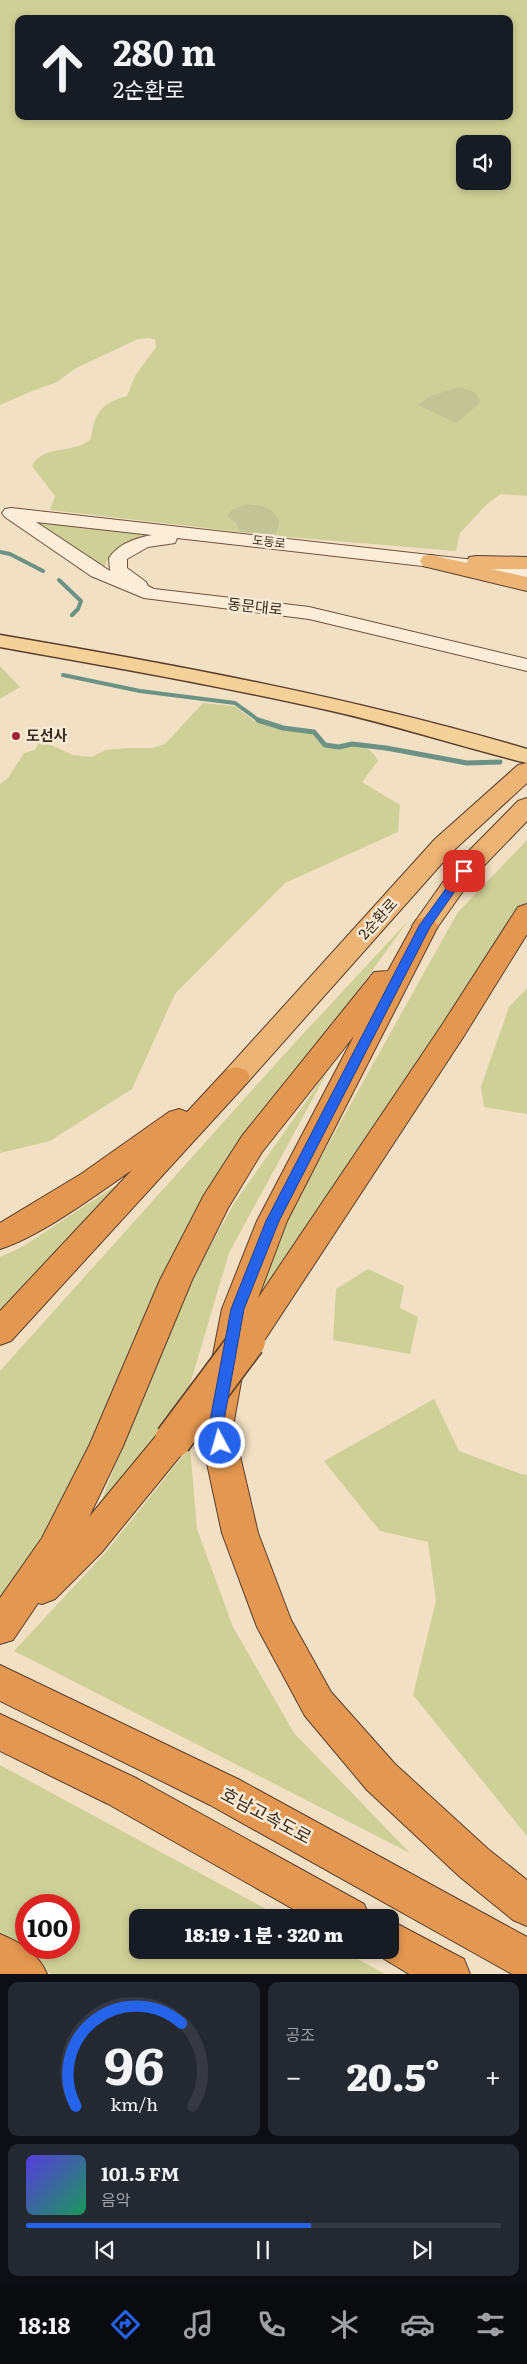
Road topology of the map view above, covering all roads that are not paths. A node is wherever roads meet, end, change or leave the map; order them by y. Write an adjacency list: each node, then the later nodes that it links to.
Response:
1 (6, 512): 2 (main road, 도동로); 7 (main road, 동문대로)
2 (211, 535): 3 (main road, 도동로); 7 (main road)
3 (431, 560): 4 (highway); 5 (main road, 도동로); 6 (highway)
4 (527, 563)
5 (527, 572)
6 (527, 584)
7 (151, 594): 10 (main road, 동문대로)
8 (0, 626): 11 (main road)
9 (0, 641): 12 (main road)
10 (527, 665)
11 (527, 738)
12 (527, 756)
13 (518, 777): 17 (highway, 2순환로)
14 (527, 806): 16 (highway)
15 (527, 913): 20 (highway, bridge)
16 (425, 926): 20 (highway); 23 (highway)
17 (236, 1077): 18 (highway); 19 (highway)
18 (0, 1237)
19 (0, 1332)
20 (0, 1628)
21 (0, 1682): 27 (highway, 호남고속도로)
22 (0, 1732): 24 (highway)
23 (527, 1906)
24 (334, 1909)
25 (399, 1945): 29 (highway)
26 (0, 1955): 28 (highway)
27 (527, 1960)
28 (26, 1974)
29 (449, 1974)

